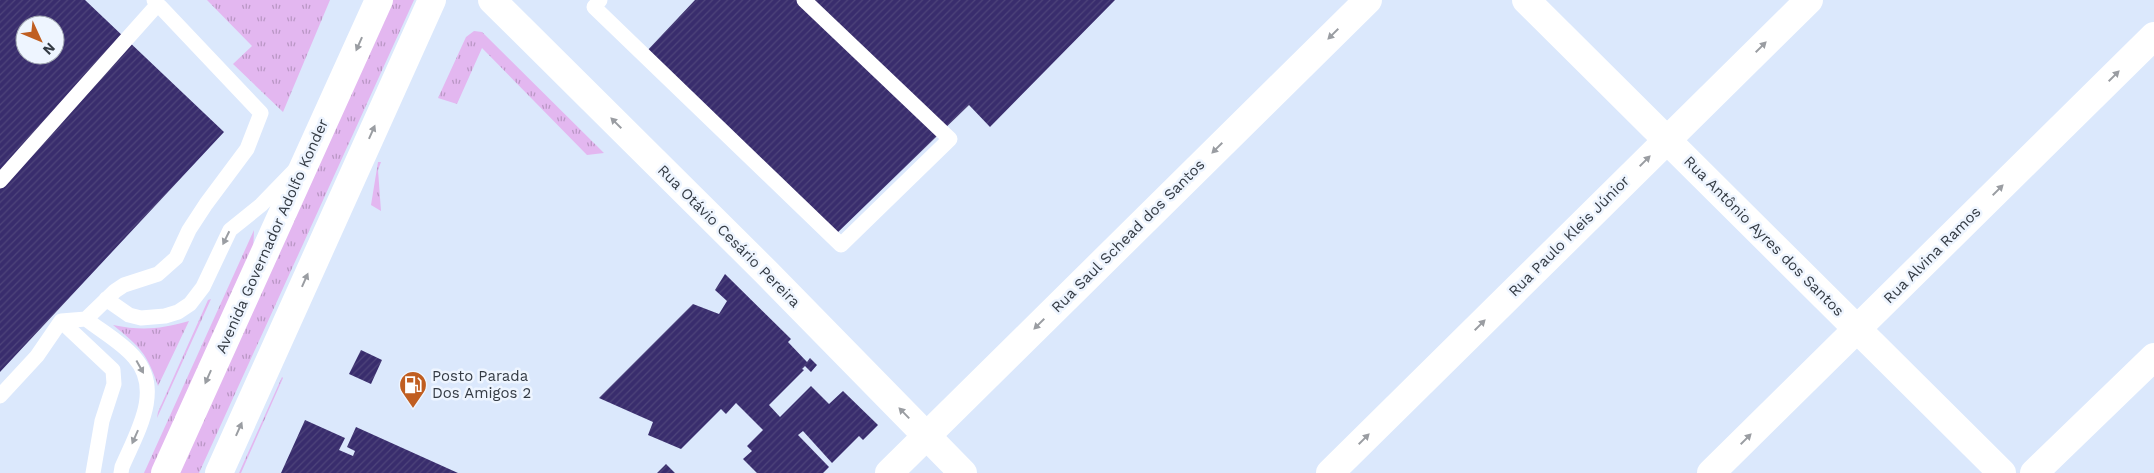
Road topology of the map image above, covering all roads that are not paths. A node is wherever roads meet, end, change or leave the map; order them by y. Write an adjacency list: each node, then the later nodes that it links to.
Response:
1 (379, 0): 12 (street, Avenida Governador Adolfo Konder, one-way to 12)
2 (432, 0): 24 (street, one-way to 2)
3 (492, 0): 20 (street, Rua Otávio Cesário Pereira, one-way to 3)
4 (804, 0): 9 (lane)
5 (1368, 0): 20 (street, Rua Saul Schead dos Santos, one-way to 20)
6 (1526, 0): 11 (street, Rua Antônio Ayres dos Santos)
7 (1809, 0): 11 (street, Rua Paulo Kleis Júnior, one-way to 7)
8 (156, 2): 13 (lane); 14 (lane)
9 (597, 4)
10 (2154, 36): 17 (street, Rua Alvina Ramos, one-way to 10)
11 (1667, 140): 17 (street, Rua Antônio Ayres dos Santos); 27 (street, Rua Paulo Kleis Júnior, one-way to 11)
12 (308, 157): 14 (lane, one-way to 14); 23 (street, Avenida Governador Adolfo Konder, one-way to 23)
13 (0, 181)
14 (106, 299): 15 (lane)
15 (86, 319): 16 (lane); 22 (lane, one-way to 22)
16 (61, 321): 19 (lane); 21 (lane)
17 (1857, 329): 28 (street, Rua Alvina Ramos, one-way to 17); 29 (street, Rua Antônio Ayres dos Santos)
18 (2154, 357): 30 (street)
19 (0, 396)
20 (926, 436): 25 (street, Rua Saul Schead dos Santos); 26 (street, Rua Otávio Cesário Pereira)
21 (93, 473)
22 (121, 473)
23 (165, 473)
24 (219, 473)
25 (889, 473)
26 (963, 473)
27 (1330, 473)
28 (1711, 473)
29 (2002, 473)
30 (2034, 473)

